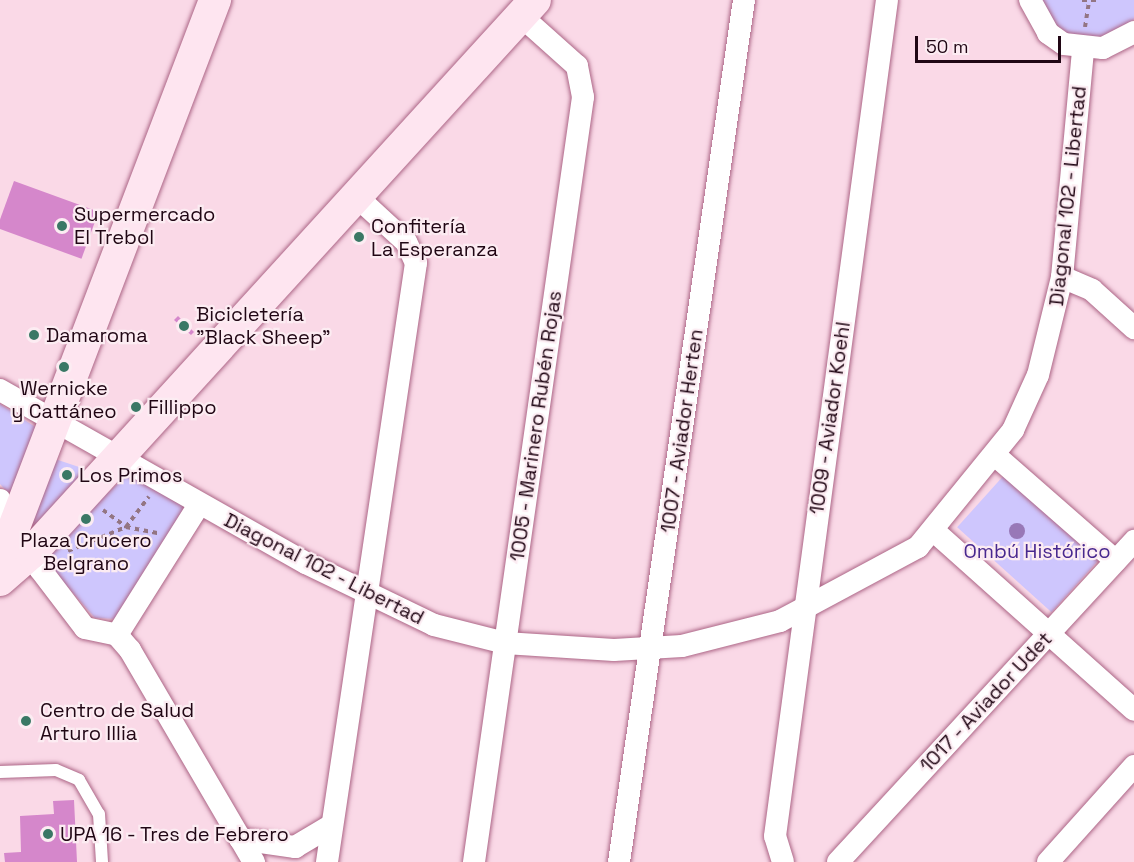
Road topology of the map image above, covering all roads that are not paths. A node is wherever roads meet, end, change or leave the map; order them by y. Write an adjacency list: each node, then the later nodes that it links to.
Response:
1 (215, 0): 12 (street)
2 (744, 0): 28 (street, 1007 - Aviador Herten)
3 (887, 0): 24 (street, 1009 - Aviador Koehl)
4 (1030, 0): 7 (street)
5 (528, 8): 8 (street); 27 (street, 1005 - Marinero Rubén Rojas)
6 (1134, 32): 7 (street)
7 (1083, 49): 9 (street, Diagonal 102 - Libertad)
8 (357, 197): 14 (street); 23 (street)
9 (1062, 277): 10 (street); 13 (street, Diagonal 102 - Libertad)
10 (1134, 328)
11 (0, 390): 12 (street, Diagonal 102 - Libertad)
12 (55, 424): 14 (street, Diagonal 102 - Libertad); 16 (street)
13 (996, 456): 17 (street, Diagonal 102 - Libertad); 20 (street)
14 (115, 457): 15 (street, Diagonal 102 - Libertad); 19 (street)
15 (199, 505): 23 (street, Diagonal 102 - Libertad); 25 (street)
16 (8, 512): 19 (street); 21 (street)
17 (934, 531): 24 (street, Diagonal 102 - Libertad); 26 (street)
18 (1134, 541): 20 (street, 1017 - Aviador Udet)
19 (35, 561): 22 (street); 25 (street)
20 (1116, 561): 26 (street, 1017 - Aviador Udet)
21 (0, 564)
22 (0, 580)
23 (367, 596): 27 (street, Diagonal 102 - Libertad); 32 (street)
24 (804, 611): 28 (street, Diagonal 102 - Libertad); 39 (street, 1009 - Aviador Koehl)
25 (117, 635): 33 (street)
26 (1049, 635): 29 (street); 40 (street, 1017 - Aviador Udet)
27 (505, 643): 28 (street, Diagonal 102 - Libertad); 37 (street, 1005 - Marinero Rubén Rojas)
28 (650, 649): 38 (street, 1007 - Aviador Herten)
29 (1134, 710)
30 (1134, 766): 41 (street)
31 (0, 772): 34 (lane)
32 (332, 825): 33 (street); 36 (street)
33 (240, 839): 35 (street)
34 (102, 862)
35 (254, 862)
36 (327, 862)
37 (474, 862)
38 (619, 862)
39 (783, 862)
40 (838, 862)
41 (1048, 862)

